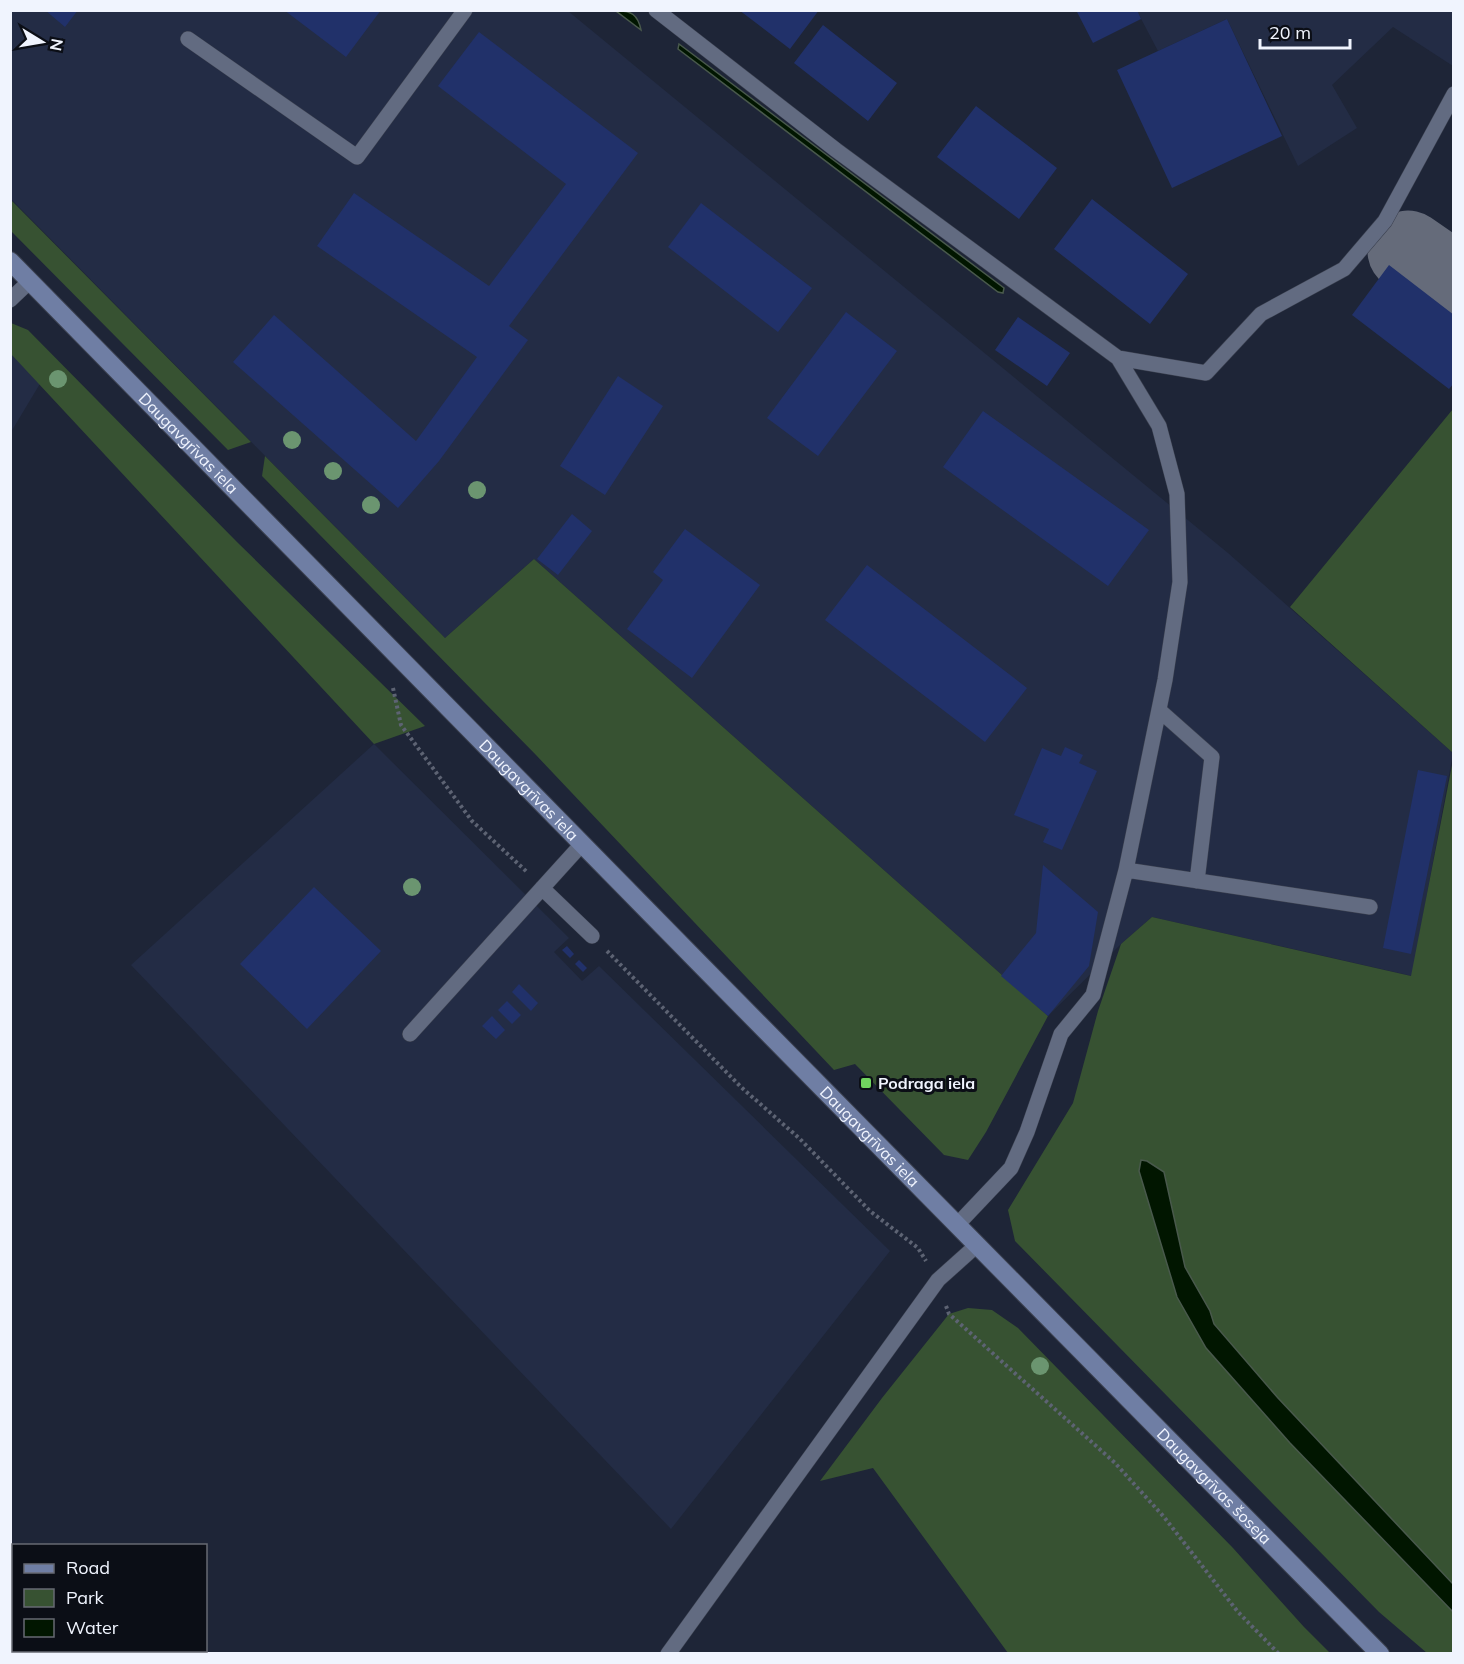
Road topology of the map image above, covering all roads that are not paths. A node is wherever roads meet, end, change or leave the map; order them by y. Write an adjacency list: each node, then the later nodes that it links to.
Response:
1 (465, 10): 3 (lane)
2 (656, 10): 8 (lane)
3 (188, 39)
4 (1454, 94): 8 (lane)
5 (10, 261): 6 (main road, Daugavgrīvas iela)
6 (30, 281): 7 (lane); 10 (main road, Daugavgrīvas iela)
7 (10, 300)
8 (1118, 358): 9 (lane)
9 (1159, 710): 11 (lane); 12 (lane)
10 (582, 844): 13 (lane); 17 (main road, Daugavgrīvas iela)
11 (1126, 870): 12 (lane); 17 (lane)
12 (1197, 881): 14 (lane)
13 (542, 888): 15 (lane); 16 (lane)
14 (1370, 907)
15 (592, 936)
16 (411, 1034)
17 (957, 1225): 18 (main road, Daugavgrīvas iela)
18 (977, 1245): 19 (main road, Daugavgrīvas iela); 20 (lane)
19 (1048, 1318): 21 (main road, Daugavgrīvas šoseja)
20 (668, 1653)
21 (1380, 1653)

